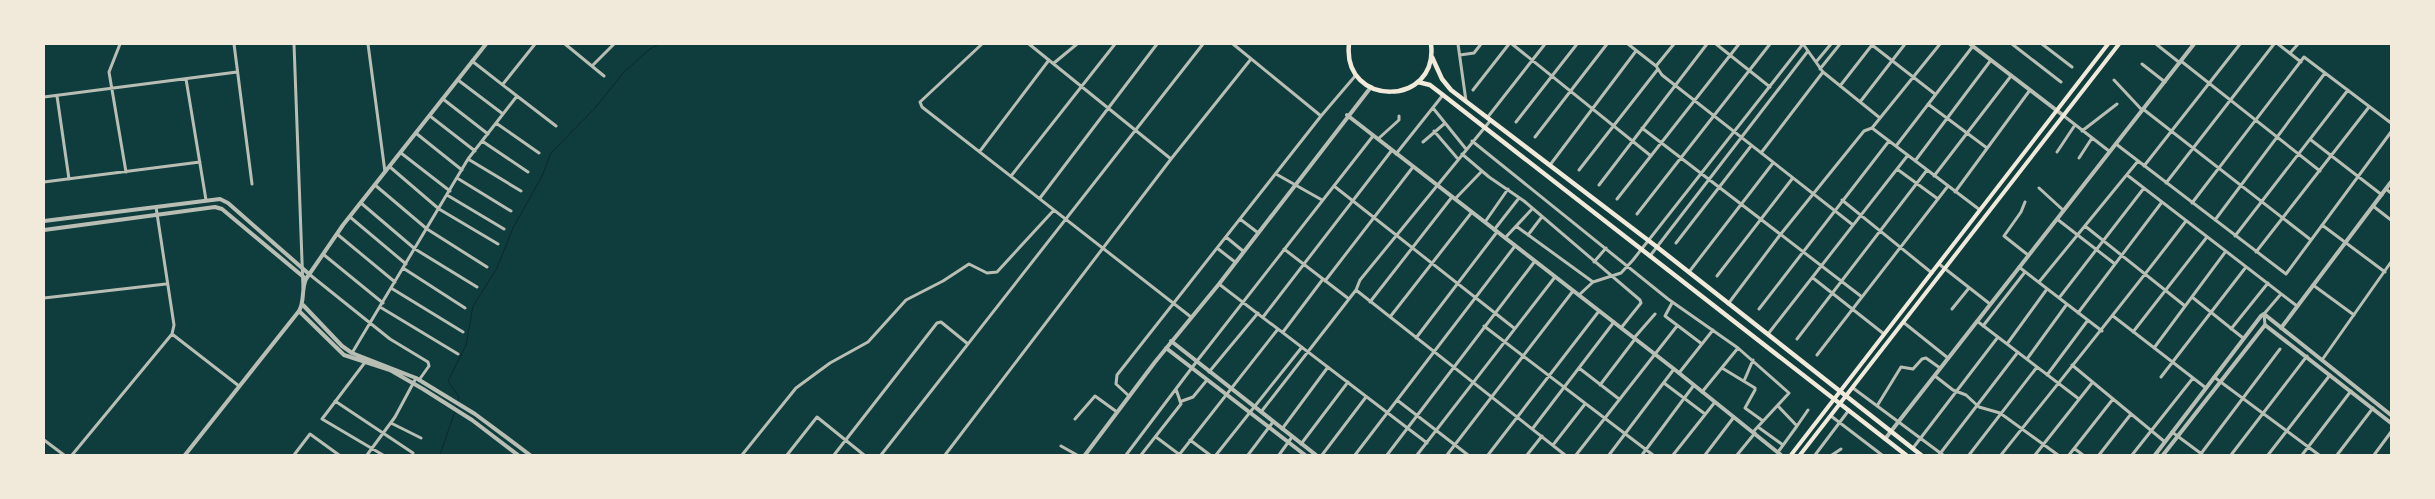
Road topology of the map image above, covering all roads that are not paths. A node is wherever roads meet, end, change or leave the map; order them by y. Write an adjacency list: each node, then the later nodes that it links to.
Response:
1 (120, 44): 89 (street)
2 (234, 44): 69 (street)
3 (294, 44): 327 (street)
4 (368, 44): 197 (street)
5 (486, 44): 57 (street)
6 (535, 44): 83 (street)
7 (565, 44): 64 (street)
8 (614, 44): 64 (street)
9 (982, 44): 163 (street)
10 (1029, 44): 54 (street)
11 (1077, 44): 62 (street)
12 (1115, 44): 85 (street)
13 (1157, 44): 107 (street)
14 (1203, 44): 133 (street)
15 (1233, 44): 53 (street)
16 (1349, 44): 71 (main road)
17 (1431, 44): 52 (main road)
18 (1458, 44): 50 (street)
19 (1481, 44): 50 (street)
20 (1510, 44): 55 (street); 90 (street)
21 (1545, 44): 55 (street)
22 (1577, 44): 73 (street)
23 (1607, 44): 93 (street)
24 (1628, 44): 48 (street)
25 (1674, 44): 65 (street)
26 (1707, 44): 84 (street)
27 (1716, 44): 51 (street)
28 (1739, 44): 51 (street)
29 (1770, 44): 68 (street)
30 (1803, 44): 47 (street); 88 (street)
31 (1831, 44): 59 (street)
32 (1840, 44): 67 (street)
33 (1906, 44): 58 (street)
34 (1940, 44): 75 (street)
35 (2012, 44): 80 (street)
36 (2042, 44): 66 (street)
37 (2108, 44): 111 (main road)
38 (2119, 44): 118 (main road)
39 (2156, 44): 60 (street)
40 (2194, 44): 60 (street)
41 (2240, 44): 82 (street)
42 (2274, 44): 101 (street)
43 (2278, 44): 49 (street)
44 (2298, 44): 49 (street)
45 (1873, 45): 58 (street); 86 (street)
46 (1971, 45): 56 (street); 94 (street)
47 (1808, 50): 59 (street); 145 (street)
48 (1636, 51): 65 (street); 109 (street)
49 (2290, 53): 61 (street)
50 (1460, 55): 102 (street)
51 (1730, 55): 68 (street); 100 (street)
52 (1432, 57): 79 (main road); 102 (main road)
53 (1251, 59): 114 (street); 177 (street)
54 (1049, 60): 62 (street); 163 (street)
55 (1532, 60): 73 (street); 121 (street)
56 (1991, 60): 74 (street); 120 (street)
57 (472, 61): 77 (street); 83 (street)
58 (1892, 61): 75 (street); 103 (street)
59 (1816, 62): 67 (street)
60 (2180, 62): 81 (street); 82 (street)
61 (2301, 62): 70 (street); 122 (street)
62 (1054, 63): 85 (street)
63 (2142, 64): 81 (street)
64 (592, 66): 72 (street)
65 (1657, 67): 84 (street); 129 (street)
66 (2072, 67)
67 (1822, 70): 86 (street); 168 (street)
68 (1749, 71): 88 (street); 117 (street)
69 (238, 72): 76 (street); 211 (street)
70 (2325, 73): 92 (street); 144 (street)
71 (1356, 75): 87 (main road); 114 (street)
72 (604, 76)
73 (1552, 76): 93 (street); 123 (street)
74 (2011, 76): 91 (street); 139 (street)
75 (1913, 77): 94 (street); 119 (street)
76 (186, 79): 89 (street); 182 (street)
77 (458, 80): 99 (street); 112 (street)
78 (2114, 80): 110 (street)
79 (1418, 82): 87 (main road); 95 (main road)
80 (2061, 82)
81 (2165, 82): 110 (street)
82 (2209, 83): 101 (street); 135 (street)
83 (503, 84): 97 (street)
84 (1675, 85): 100 (street); 131 (street)
85 (1082, 86): 107 (street); 201 (street)
86 (1840, 86): 103 (street)
87 (1371, 87): 115 (street)
88 (1770, 87): 137 (street)
89 (111, 89): 96 (street); 195 (street)
90 (1473, 90)
91 (2030, 90): 111 (street); 158 (street)
92 (2348, 90): 106 (street); 148 (street)
93 (1570, 91): 109 (street); 143 (street)
94 (1935, 94): 104 (street)
95 (1443, 95): 108 (street); 130 (main road)
96 (56, 96): 98 (street); 205 (street)
97 (517, 96): 112 (street); 128 (street)
98 (44, 98)
99 (443, 99): 113 (street); 141 (street)
100 (1695, 100): 117 (street); 155 (street)
101 (2231, 100): 122 (street); 159 (street)
102 (1466, 102): 121 (main road)
103 (1860, 102): 119 (street)
104 (1928, 104): 120 (street); 157 (street)
105 (2117, 104): 134 (street)
106 (2369, 107): 126 (street); 174 (street)
107 (1107, 108): 133 (street); 232 (street)
108 (1433, 108): 125 (street); 169 (street)
109 (1592, 109): 129 (street); 184 (street)
110 (2142, 109): 135 (street); 154 (street)
111 (2056, 110): 118 (street); 252 (main road)
112 (503, 114): 124 (street)
113 (430, 116): 140 (street); 162 (street)
114 (1321, 116): 198 (street)
115 (1347, 116): 142 (street); 212 (street)
116 (1399, 116): 147 (street)
117 (1714, 116): 137 (street); 179 (street)
118 (2064, 116): 127 (street); 332 (main road)
119 (1880, 118): 132 (street)
120 (1947, 118): 139 (street); 180 (street)
121 (1489, 119): 130 (street); 184 (main road)
122 (2256, 120): 144 (street); 188 (street)
123 (1516, 122)
124 (496, 123): 141 (street); 167 (street)
125 (1444, 124): 136 (street); 160 (street)
126 (2391, 124)
127 (2075, 125): 134 (street); 165 (street)
128 (556, 126)
129 (1613, 126): 150 (street); 191 (street)
130 (1483, 128): 149 (street); 308 (main road)
131 (1642, 128): 150 (street); 155 (street)
132 (1872, 128): 151 (street); 231 (street)
133 (1135, 131): 177 (street); 265 (street)
134 (2082, 131): 146 (street)
135 (2172, 131): 159 (street); 185 (street)
136 (1434, 132): 153 (street); 178 (street)
137 (1734, 132): 145 (street); 199 (street)
138 (2391, 132): 203 (street)
139 (1967, 133): 158 (street); 202 (street)
140 (417, 134): 166 (street); 190 (street)
141 (488, 134): 152 (street)
142 (1373, 136): 147 (street); 217 (street)
143 (1536, 137)
144 (2278, 137): 171 (street); 219 (street)
145 (1742, 138): 156 (street); 207 (street)
146 (2092, 138): 164 (street); 175 (street)
147 (1378, 139): 161 (street)
148 (2311, 140): 171 (street); 174 (street)
149 (1472, 141): 160 (street); 304 (street)
150 (1632, 141): 172 (street); 216 (street)
151 (1889, 141): 157 (street); 239 (street)
152 (482, 142): 162 (street); 196 (street)
153 (1422, 142)
154 (2115, 143): 164 (street); 181 (street)
155 (1660, 144): 172 (street); 179 (street)
156 (1751, 146): 168 (street); 220 (street)
157 (1896, 146): 173 (street)
158 (1988, 148): 227 (street)
159 (2193, 148): 188 (street); 210 (street)
160 (1466, 149): 170 (street)
161 (1392, 150): 169 (street); 240 (street)
162 (475, 151): 176 (street)
163 (980, 151): 201 (street)
164 (2109, 151): 253 (street)
165 (2057, 152)
166 (401, 153): 186 (street); 225 (street)
167 (539, 153)
168 (1760, 153): 183 (street)
169 (1396, 154): 187 (street)
170 (1462, 154): 178 (street); 193 (street)
171 (2299, 154): 194 (street); 241 (street)
172 (1651, 156): 235 (street)
173 (1908, 156): 180 (street); 189 (street)
174 (2332, 156): 194 (street); 203 (street)
175 (2079, 158)
176 (468, 159): 190 (street); 226 (street)
177 (1171, 159): 302 (street)
178 (1458, 159): 215 (street)
179 (1680, 159): 199 (street); 258 (street)
180 (1915, 161): 192 (street)
181 (2138, 161): 185 (street); 200 (street)
182 (200, 162): 195 (street); 237 (street)
183 (1773, 163): 206 (street); 246 (street)
184 (1549, 166): 294 (main road)
185 (2144, 166): 210 (street)
186 (390, 167): 197 (street); 249 (street)
187 (1413, 167): 215 (street); 261 (street)
188 (2219, 168): 219 (street); 245 (street)
189 (1897, 169): 213 (street); 259 (street)
190 (462, 170): 204 (street)
191 (1579, 170)
192 (1927, 170): 202 (street); 213 (street)
193 (1482, 171): 223 (street); 233 (street)
194 (2320, 171): 264 (street)
195 (126, 172): 205 (street)
196 (528, 172)
197 (385, 173): 214 (street)
198 (1276, 174): 212 (street); 262 (street)
199 (1701, 175): 207 (street); 294 (street)
200 (2127, 175): 222 (street); 275 (street)
201 (1010, 176): 232 (street)
202 (1934, 176): 218 (street)
203 (2358, 177): 229 (street); 276 (street)
204 (457, 178): 225 (street); 254 (street)
205 (69, 179): 208 (street)
206 (1792, 179): 231 (street); 267 (street)
207 (1709, 181): 220 (street); 300 (street)
208 (44, 182)
209 (2391, 182): 224 (street)
210 (2166, 183): 245 (street)
211 (252, 184)
212 (1294, 184): 238 (street); 282 (street)
213 (1917, 184): 236 (street); 281 (street)
214 (375, 185): 244 (street); 277 (street)
215 (1436, 185): 233 (street); 284 (street)
216 (1599, 185)
217 (1334, 186): 238 (street); 240 (street)
218 (1948, 186): 227 (street); 236 (street)
219 (2241, 186): 241 (street); 268 (street)
220 (1718, 188): 246 (street); 295 (street)
221 (2039, 188): 253 (street)
222 (2144, 188): 243 (street); 292 (street)
223 (1508, 189): 234 (street); 272 (street)
224 (2386, 189): 228 (street); 229 (street)
225 (450, 191): 230 (street)
226 (521, 191)
227 (1955, 192): 252 (street)
228 (2391, 193)
229 (2382, 194): 247 (street)
230 (447, 195): 249 (street); 278 (street)
231 (1813, 195): 255 (street); 286 (street)
232 (1040, 198): 251 (street)
233 (1454, 198): 256 (street); 299 (street)
234 (1520, 198): 250 (street); 280 (street)
235 (1617, 199)
236 (1938, 199): 301 (street)
237 (206, 200): 248 (street); 327 (street)
238 (1322, 200): 307 (street)
239 (1842, 200): 255 (street); 259 (street)
240 (1353, 201): 261 (street); 322 (street)
241 (2261, 201): 264 (street); 289 (street)
242 (2025, 202): 314 (street)
243 (2162, 202): 271 (street); 315 (street)
244 (361, 203): 260 (street); 305 (street)
245 (2192, 203): 268 (street)
246 (1740, 205): 267 (street); 333 (street)
247 (2373, 206): 269 (street); 296 (street)
248 (156, 207): 257 (street); 270 (street)
249 (439, 209): 277 (street); 297 (street)
250 (1532, 209): 263 (street); 273 (street)
251 (1054, 210): 265 (street); 593 (street)
252 (1980, 210): 323 (main road)
253 (2063, 210): 266 (street)
254 (511, 211)
255 (1834, 211): 274 (street); 311 (street)
256 (1472, 212): 272 (street); 321 (street)
257 (157, 214): 279 (street); 339 (street); 352 (street)
258 (1637, 214)
259 (1861, 215): 274 (street); 281 (street)
260 (350, 217): 283 (street); 326 (street)
261 (1374, 217): 284 (street); 345 (street)
262 (1240, 218): 282 (street); 290 (street)
263 (1541, 218): 285 (street); 319 (street)
264 (2283, 218): 293 (street); 312 (street)
265 (1066, 219): 302 (street); 430 (street)
266 (2057, 219): 287 (street); 314 (street)
267 (1760, 220): 286 (street); 341 (street)
268 (2215, 220): 289 (street)
269 (2391, 220)
270 (44, 221)
271 (2186, 221): 288 (street); 338 (street)
272 (1485, 222): 280 (street)
273 (1516, 226): 285 (street); 291 (street)
274 (1853, 226): 329 (street)
275 (2085, 226): 287 (street); 292 (street)
276 (2322, 226): 293 (street); 296 (street)
277 (427, 229): 305 (street); 328 (street)
278 (504, 229)
279 (44, 230)
280 (1496, 231): 291 (street); 350 (street)
281 (1880, 231): 301 (street); 348 (street)
282 (1257, 232): 306 (street)
283 (337, 234): 313 (street); 346 (street)
284 (1397, 235): 299 (street); 360 (street)
285 (1528, 235): 347 (street)
286 (1780, 235): 311 (street); 377 (street)
287 (2078, 235): 309 (street); 349 (street)
288 (2207, 236): 310 (street); 362 (street)
289 (2235, 236): 312 (street)
290 (1226, 237): 303 (street); 306 (street)
291 (1505, 238): 298 (street)
292 (2103, 240): 309 (street); 315 (street)
293 (2311, 240): 312 (street)
294 (1649, 241): 300 (main road); 308 (street)
295 (1676, 243)
296 (2345, 243): 335 (street); 354 (street)
297 (498, 244)
298 (1515, 246): 317 (street); 366 (street)
299 (1413, 247): 321 (street); 373 (street)
300 (1657, 247): 316 (street); 333 (main road)
301 (1900, 247): 336 (street); 367 (street)
302 (1103, 248): 376 (street); 598 (street)
303 (1217, 248): 318 (street); 376 (street)
304 (1606, 248): 319 (street); 325 (street)
305 (415, 249): 326 (street); 355 (street)
306 (1243, 250): 318 (street)
307 (1284, 250): 322 (street); 372 (street)
308 (1642, 250): 316 (main road); 325 (street)
309 (2096, 250): 324 (street); 370 (street)
310 (2226, 251): 331 (street); 368 (street)
311 (1802, 252): 329 (street); 385 (street)
312 (2256, 252)
313 (323, 254): 337 (street); 374 (street)
314 (2028, 255): 330 (street)
315 (2122, 255): 324 (street); 338 (street)
316 (1650, 256): 500 (main road)
317 (1535, 261): 342 (street); 392 (street)
318 (1235, 262): 353 (street)
319 (1594, 262): 340 (street)
320 (2391, 262): 335 (street)
321 (1432, 263): 350 (street); 400 (street)
322 (1304, 264): 345 (street); 399 (street)
323 (1939, 264): 332 (street); 336 (main road)
324 (2115, 264): 393 (street)
325 (1628, 265): 340 (street); 375 (street)
326 (404, 266): 346 (street); 384 (street)
327 (302, 267): 337 (street); 339 (street)
328 (487, 267)
329 (1820, 267): 343 (street); 348 (street)
330 (2019, 267): 334 (street); 378 (street)
331 (2246, 267): 351 (street); 390 (street)
332 (1944, 269): 358 (street); 405 (main road)
333 (1689, 272): 377 (main road)
334 (2025, 272): 349 (street); 409 (street)
335 (2385, 272): 396 (street)
336 (1932, 273): 421 (main road)
337 (309, 274): 344 (street); 403 (street)
338 (2146, 274): 362 (street); 397 (street)
339 (301, 275): 344 (street); 356 (street)
340 (1611, 276): 347 (street); 411 (street)
341 (1717, 276)
342 (1555, 277): 361 (street); 410 (street)
343 (1813, 278): 363 (street); 422 (street)
344 (306, 279): 356 (street)
345 (1324, 280): 371 (street); 418 (street)
346 (395, 282): 357 (street)
347 (1593, 282): 365 (street)
348 (1841, 282): 363 (street); 367 (street)
349 (2039, 282): 359 (street)
350 (1457, 283): 366 (street); 424 (street)
351 (2268, 283): 364 (street); 412 (street)
352 (166, 284): 369 (street); 420 (street)
353 (1219, 284): 372 (street); 398 (street)
354 (2313, 286): 382 (street); 396 (street)
355 (476, 287)
356 (303, 288): 380 (street)
357 (391, 288): 374 (street); 417 (street)
358 (1969, 288): 378 (street); 386 (street)
359 (2048, 289): 370 (street); 432 (street)
360 (1356, 290): 371 (street); 373 (street)
361 (1573, 290): 365 (street); 445 (street)
362 (2166, 290): 381 (street); 419 (street)
363 (1832, 294): 388 (street); 427 (street)
364 (2281, 294): 382 (street); 395 (street)
365 (1579, 295): 387 (street)
366 (1474, 297): 392 (street); 438 (street)
367 (1862, 297): 388 (street)
368 (2192, 297): 381 (street); 390 (street)
369 (44, 298)
370 (2059, 298): 379 (street)
371 (1349, 299): 439 (street)
372 (1243, 302): 391 (street); 452 (street)
373 (1370, 302): 400 (street)
374 (383, 303): 383 (street)
375 (1672, 303): 408 (street); 415 (street)
376 (1173, 304): 398 (street); 496 (street)
377 (1728, 304): 422 (main road)
378 (1990, 304): 402 (street)
379 (2067, 304): 393 (street); 449 (street)
380 (302, 305): 389 (street); 441 (street)
381 (2185, 306): 436 (street)
382 (2297, 306): 413 (street)
383 (380, 307): 403 (street); 442 (street)
384 (465, 308)
385 (1759, 309)
386 (1952, 309)
387 (1599, 310): 404 (street); 468 (street)
388 (1852, 310): 421 (street); 444 (street)
389 (299, 311): 453 (street); 485 (street)
390 (2211, 312): 412 (street); 454 (street)
391 (1258, 313): 399 (street); 464 (street)
392 (1494, 313): 407 (street); 410 (street)
393 (2078, 313): 401 (street)
394 (1655, 314): 425 (street)
395 (2264, 314): 406 (street); 413 (street); 426 (street)
396 (2354, 315): 451 (street)
397 (2113, 316): 416 (street); 419 (street)
398 (1191, 317): 429 (street)
399 (1263, 317): 414 (street)
400 (1390, 317): 424 (street)
401 (2088, 320): 416 (street); 467 (street)
402 (1977, 321): 409 (street); 448 (street)
403 (371, 322): 441 (street); 473 (street)
404 (1614, 322): 411 (street); 460 (street)
405 (1903, 322): 448 (street); 489 (main road)
406 (2265, 324): 446 (street); 477 (street)
407 (1484, 326): 428 (street); 457 (street)
408 (1677, 326): 431 (street); 443 (street)
409 (1983, 326): 423 (street)
410 (1514, 328): 428 (street)
411 (1622, 328): 425 (street)
412 (2231, 328): 426 (street)
413 (2281, 328): 451 (street)
414 (1278, 329): 418 (street); 487 (street)
415 (1713, 330): 431 (street); 435 (street)
416 (2102, 331): 455 (street)
417 (463, 332)
418 (1283, 332): 433 (street)
419 (2133, 332): 436 (street)
420 (172, 334): 485 (street); 585 (street)
421 (1884, 334): 491 (main road)
422 (1768, 335): 491 (main road)
423 (1998, 337): 432 (street); 494 (street)
424 (1416, 338): 438 (street)
425 (1635, 338): 443 (street); 483 (street)
426 (2243, 338): 471 (street)
427 (1797, 339)
428 (1503, 341): 445 (street); 475 (street)
429 (1171, 342): 434 (street); 452 (street)
430 (968, 344): 564 (street); 597 (street)
431 (1702, 344): 465 (street)
432 (2007, 344): 440 (street)
433 (1302, 347): 439 (street); 515 (street)
434 (1166, 348): 459 (street); 496 (street)
435 (1738, 348): 450 (street); 461 (street)
436 (2154, 348): 454 (street)
437 (2280, 349): 501 (street)
438 (1433, 351): 457 (street); 505 (street)
439 (1309, 352): 456 (street); 520 (street)
440 (2018, 352): 449 (street); 512 (street)
441 (352, 353): 447 (street)
442 (458, 354)
443 (1655, 354): 463 (street); 506 (street)
444 (1817, 355)
445 (1523, 356): 468 (street); 497 (street)
446 (2307, 356): 466 (street); 526 (street)
447 (368, 358): 453 (street); 473 (street)
448 (1948, 358): 462 (street)
449 (2026, 359): 458 (street)
450 (1753, 360): 476 (street); 513 (street)
451 (2322, 360): 527 (street)
452 (1197, 362): 459 (street); 464 (street)
453 (364, 363): 479 (street); 507 (street)
454 (2173, 363): 470 (street); 472 (street)
455 (2072, 365): 481 (street); 482 (street)
456 (1328, 367): 478 (street); 543 (street)
457 (1454, 367): 475 (street); 528 (street)
458 (2037, 367): 467 (street); 523 (street)
459 (1192, 368): 474 (street); 486 (street)
460 (1579, 368): 483 (street); 488 (street)
461 (1722, 368): 476 (street); 493 (street)
462 (1940, 368): 469 (street); 514 (street)
463 (1674, 369): 465 (street); 480 (street)
464 (1209, 372): 487 (street)
465 (1679, 373): 484 (street)
466 (2330, 374): 492 (street); 550 (street)
467 (2047, 375): 481 (street)
468 (1549, 376): 488 (street); 530 (street)
469 (1935, 376): 494 (street); 535 (street)
470 (2161, 377)
471 (2214, 377): 477 (street); 490 (street)
472 (2193, 378): 490 (street); 549 (street)
473 (419, 380): 479 (street); 592 (street)
474 (1207, 380): 495 (street); 508 (street)
475 (1473, 381): 497 (street); 547 (street)
476 (1744, 381): 534 (street)
477 (2220, 381): 501 (street); 557 (street)
478 (1348, 382): 499 (street); 569 (street)
479 (413, 383): 537 (street); 591 (street)
480 (1664, 383): 502 (street); 555 (street)
481 (2057, 383): 503 (street); 546 (street)
482 (2092, 383): 503 (street); 504 (street)
483 (1600, 385): 506 (street)
484 (1694, 385): 493 (street); 502 (street)
485 (239, 386): 586 (street)
486 (1176, 388): 508 (street); 601 (street)
487 (1231, 388): 495 (street); 515 (street)
488 (1564, 388): 510 (street); 545 (street)
489 (1853, 388): 498 (main road); 514 (street)
490 (2206, 388): 551 (street)
491 (1840, 391): 498 (main road); 500 (main road)
492 (2351, 391): 516 (street); 575 (street)
493 (1702, 392): 509 (street)
494 (1956, 392): 512 (street); 562 (street)
495 (1226, 395): 522 (street); 565 (street)
496 (1129, 396): 519 (street)
497 (1492, 396): 530 (street); 570 (street)
498 (1847, 396): 511 (main road); 548 (main road)
499 (1366, 397): 521 (street); 610 (street)
500 (1834, 398): 511 (main road); 626 (main road)
501 (2243, 398): 526 (street); 644 (street)
502 (1685, 399): 524 (street); 580 (street)
503 (2079, 399): 573 (street)
504 (2113, 399): 525 (street); 579 (street)
505 (1396, 400): 521 (street); 528 (street)
506 (1619, 400): 532 (street)
507 (335, 401): 553 (street); 577 (street)
508 (1182, 401): 558 (street)
509 (1714, 402): 524 (street); 531 (street)
510 (1585, 404): 532 (street); 571 (street)
511 (1841, 404): 518 (main road); 529 (main road)
512 (1978, 405): 523 (street); 633 (street)
513 (1778, 406): 534 (street); 541 (street)
514 (1876, 406): 535 (street)
515 (1254, 407): 520 (street); 522 (street)
516 (2373, 408): 539 (street); 649 (street)
517 (1808, 410): 541 (street)
518 (1849, 410): 538 (street); 561 (main road)
519 (1117, 412): 533 (street); 600 (street)
520 (1261, 412): 536 (street)
521 (1387, 412): 544 (street); 611 (street)
522 (1249, 413): 542 (street); 605 (street)
523 (2000, 413): 546 (street); 634 (street)
524 (1705, 414): 623 (street)
525 (2131, 414): 549 (street); 640 (street)
526 (2263, 414): 550 (street); 645 (street)
527 (2391, 415)
528 (1417, 416): 544 (street); 547 (street)
529 (1831, 416): 538 (street); 627 (main road)
530 (1518, 417): 545 (street); 616 (street)
531 (1734, 417): 554 (street); 624 (street)
532 (1604, 418): 555 (street); 619 (street)
533 (1075, 419)
534 (1763, 421): 540 (street)
535 (1898, 421): 548 (street); 562 (street)
536 (1273, 422): 542 (street); 543 (street)
537 (390, 423): 553 (street); 560 (street)
538 (1840, 423): 628 (street); 630 (street)
539 (2391, 423)
540 (1758, 426): 554 (street); 572 (street)
541 (1797, 426): 572 (street)
542 (1269, 428): 567 (street); 606 (street)
543 (1282, 428): 559 (street)
544 (1408, 428): 568 (street); 612 (street)
545 (1533, 428): 556 (street)
546 (2022, 429): 573 (street); 635 (street)
547 (1436, 430): 568 (street); 570 (street)
548 (1891, 431): 561 (street); 576 (main road)
549 (2152, 431): 566 (street); 641 (street)
550 (2286, 431): 575 (street); 646 (street)
551 (2172, 432): 557 (street); 566 (street)
552 (2391, 432): 650 (street)
553 (383, 433): 577 (street); 581 (street)
554 (1754, 433): 583 (street); 625 (street)
555 (1625, 434): 580 (street); 620 (street)
556 (1542, 436): 571 (street); 617 (street)
557 (2178, 436): 643 (street); 644 (street)
558 (1156, 437): 602 (street); 603 (street)
559 (1292, 437): 567 (street); 569 (street)
560 (421, 438)
561 (1885, 438): 631 (main road)
562 (1921, 438): 576 (street); 633 (street)
563 (44, 440): 584 (street)
564 (846, 440): 594 (street); 595 (street); 596 (street)
565 (1190, 440): 603 (street); 604 (street)
566 (2165, 442): 642 (street)
567 (1288, 443): 607 (street); 608 (street)
568 (1427, 443): 613 (street)
569 (1301, 444): 609 (street)
570 (1455, 445): 614 (street); 615 (street)
571 (1553, 445): 618 (street)
572 (1783, 445): 583 (street)
573 (2043, 445): 636 (street); 637 (street)
574 (1061, 446): 599 (street)
575 (2308, 447): 647 (street); 648 (street)
576 (1913, 448): 632 (main road)
577 (372, 449): 589 (street); 590 (street)
578 (1840, 449): 629 (street)
579 (2075, 449): 638 (street); 639 (street)
580 (1646, 450): 621 (street); 622 (street)
581 (413, 453)
582 (333, 454): 587 (street); 588 (street)
583 (1779, 454)
584 (64, 455)
585 (72, 455)
586 (185, 455)
587 (294, 455)
588 (339, 455)
589 (367, 455)
590 (383, 455)
591 (518, 455)
592 (530, 455)
593 (742, 455)
594 (787, 455)
595 (834, 455)
596 (864, 455)
597 (881, 455)
598 (945, 455)
599 (1077, 455)
600 (1084, 455)
601 (1126, 455)
602 (1141, 455)
603 (1179, 455)
604 (1210, 455)
605 (1216, 455)
606 (1248, 455)
607 (1279, 455)
608 (1305, 455)
609 (1314, 455)
610 (1322, 455)
611 (1355, 455)
612 (1387, 455)
613 (1417, 455)
614 (1447, 455)
615 (1468, 455)
616 (1488, 455)
617 (1527, 455)
618 (1565, 455)
619 (1576, 455)
620 (1609, 455)
621 (1642, 455)
622 (1653, 455)
623 (1673, 455)
624 (1705, 455)
625 (1737, 455)
626 (1791, 455)
627 (1800, 455)
628 (1816, 455)
629 (1832, 455)
630 (1882, 455)
631 (1906, 455)
632 (1921, 455)
633 (1941, 455)
634 (1969, 455)
635 (2001, 455)
636 (2035, 455)
637 (2058, 455)
638 (2070, 455)
639 (2083, 455)
640 (2099, 455)
641 (2132, 455)
642 (2154, 455)
643 (2163, 455)
644 (2201, 455)
645 (2231, 455)
646 (2268, 455)
647 (2302, 455)
648 (2319, 455)
649 (2337, 455)
650 (2374, 455)

